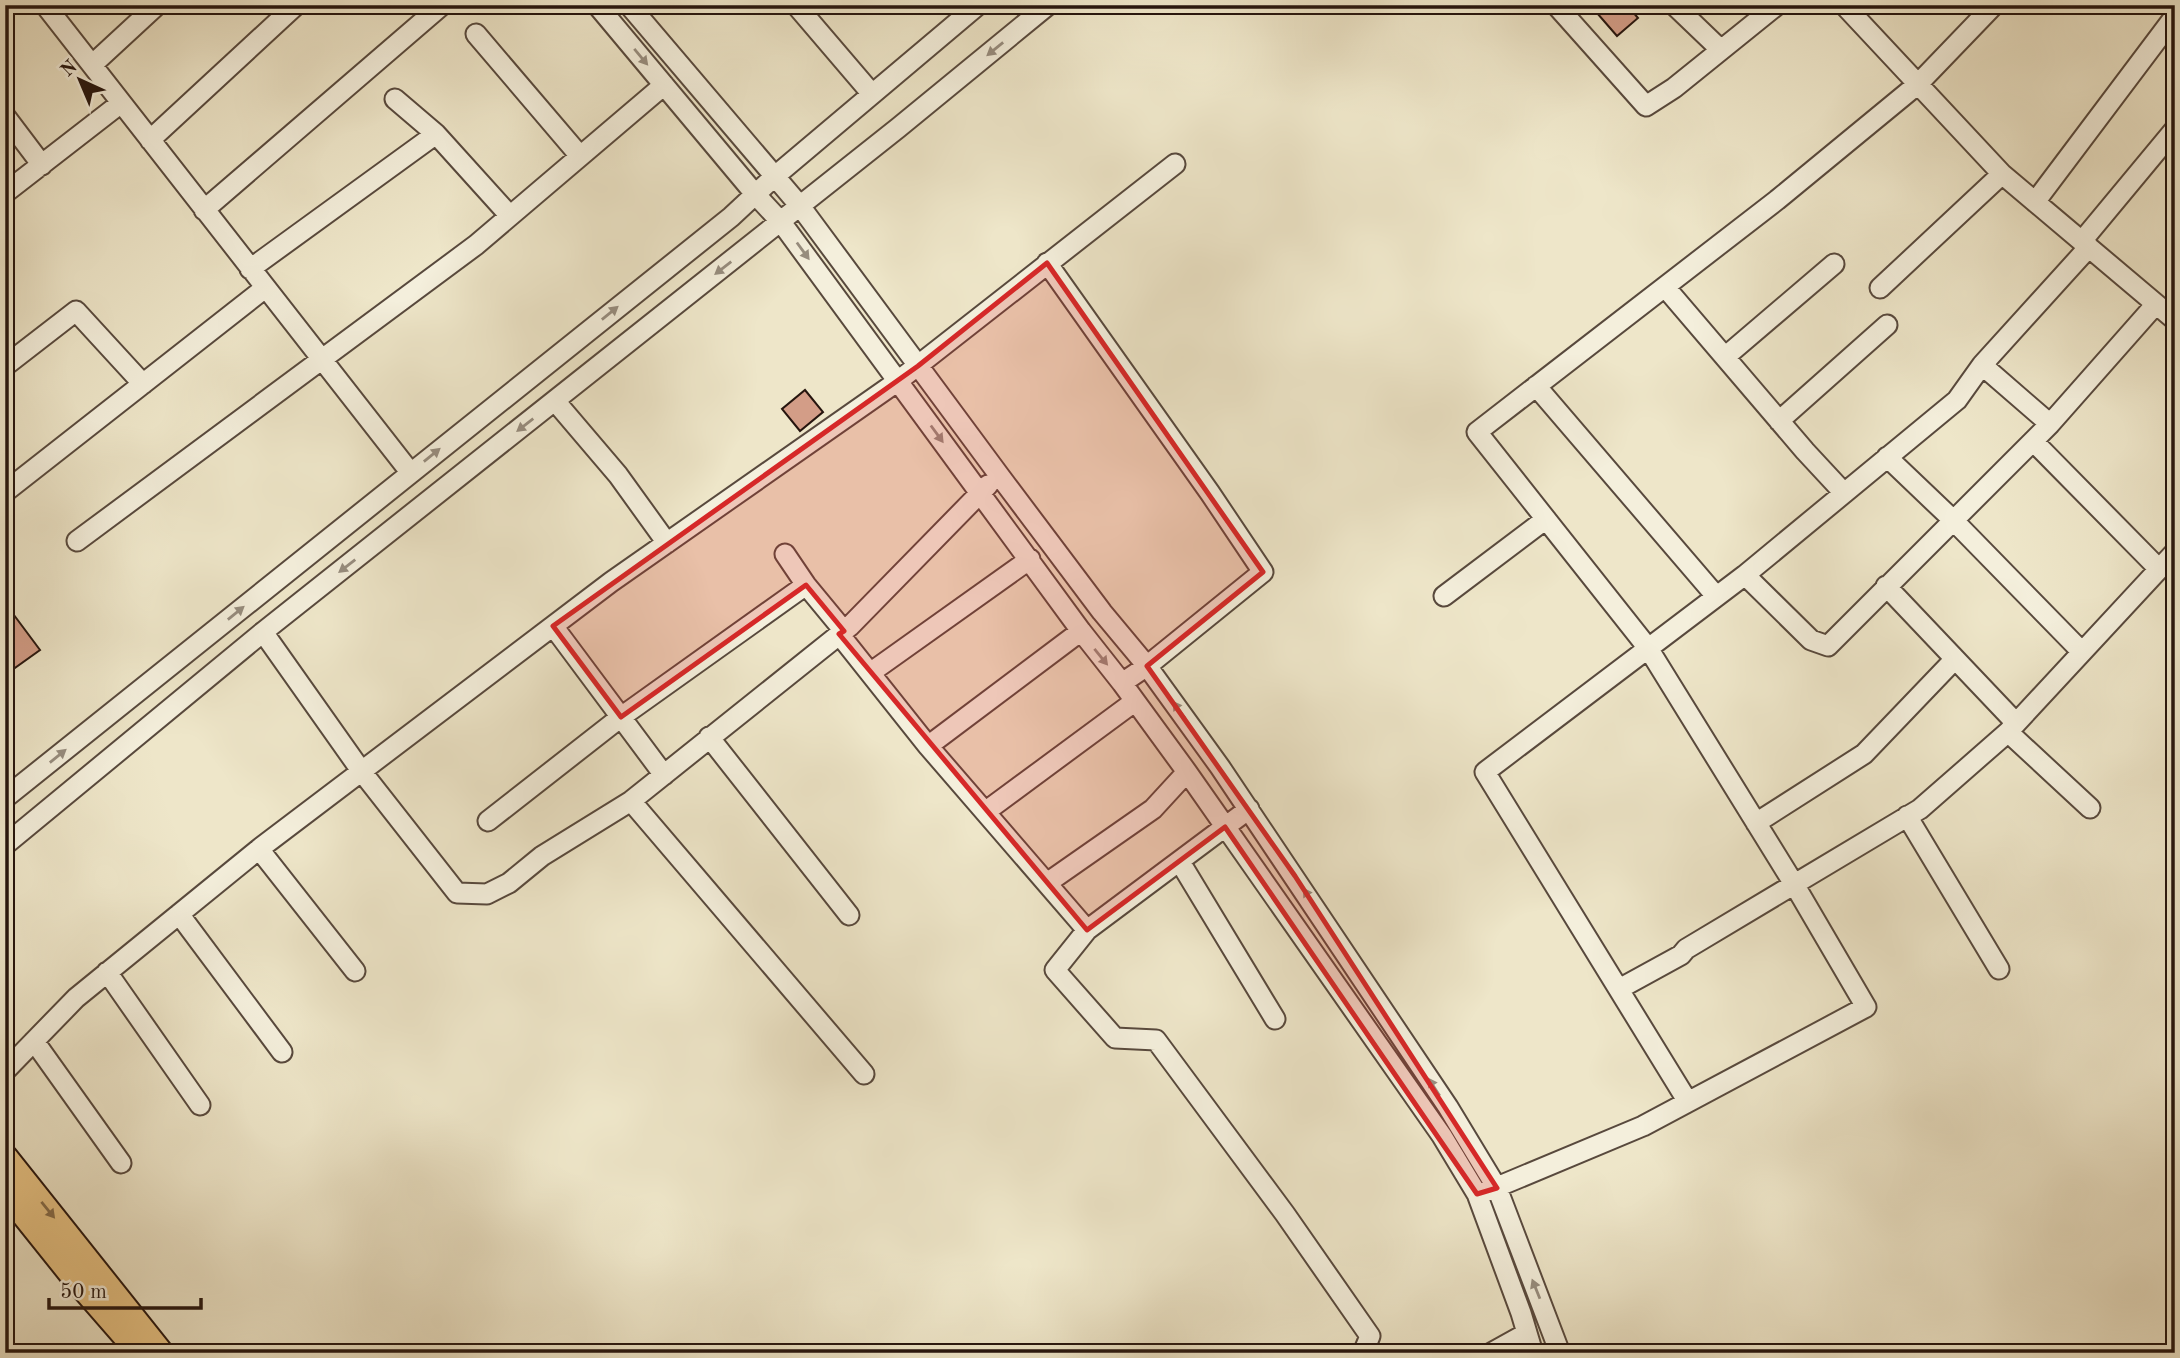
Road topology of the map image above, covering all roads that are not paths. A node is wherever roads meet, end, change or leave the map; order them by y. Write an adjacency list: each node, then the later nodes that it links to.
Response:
1 (44, 5): 18 (street)
2 (157, 5): 18 (street)
3 (296, 5): 26 (street)
4 (442, 5): 37 (street)
5 (597, 5): 20 (street, one-way to 20)
6 (629, 5): 32 (street)
7 (796, 5): 21 (street)
8 (978, 5): 21 (street)
9 (1048, 5): 36 (street, one-way to 36)
10 (1556, 5): 17 (street)
11 (1674, 5): 17 (street)
12 (1777, 5): 17 (street)
13 (1844, 5): 19 (street)
14 (1994, 5): 19 (street)
15 (2175, 16): 35 (street)
16 (476, 34): 28 (street)
17 (1721, 51)
18 (92, 65): 23 (street)
19 (1918, 84): 31 (street); 44 (street)
20 (664, 85): 28 (street); 34 (street)
21 (872, 94): 32 (street)
22 (395, 99): 25 (street)
23 (121, 103): 26 (street); 30 (street)
24 (5, 116): 30 (street)
25 (436, 134): 38 (street); 43 (street)
26 (150, 140): 37 (street)
27 (2171, 143): 40 (street)
28 (580, 156): 38 (street)
29 (1175, 164): 41 (street)
30 (42, 165): 33 (street)
31 (2002, 174): 35 (street); 46 (street)
32 (774, 177): 34 (street); 36 (street)
33 (5, 193)
34 (755, 194): 39 (street); 63 (street, one-way to 34)
35 (2035, 202): 40 (street)
36 (800, 206): 39 (street); 52 (street)
37 (204, 210): 43 (street)
38 (510, 216): 51 (street)
39 (781, 222): 55 (street, one-way to 55); 58 (street, one-way to 58)
40 (2085, 244): 47 (street); 53 (street)
41 (1047, 263): 52 (street); 88 (street)
42 (1834, 264): 50 (street)
43 (250, 269): 45 (street)
44 (1665, 287): 50 (street); 57 (street)
45 (265, 288): 51 (street); 56 (street)
46 (1880, 288)
47 (2156, 304): 48 (street); 60 (street)
48 (2175, 320)
49 (1887, 325): 59 (street)
50 (1725, 357): 59 (street)
51 (322, 360): 63 (street); 70 (street)
52 (917, 365): 55 (street); 64 (street)
53 (1982, 365): 60 (street); 62 (street)
54 (5, 366): 56 (street)
55 (898, 381): 66 (street, one-way to 66); 71 (street)
56 (143, 383): 65 (street)
57 (1536, 386): 68 (street); 80 (street)
58 (555, 401): 71 (street); 83 (street, one-way to 83)
59 (1779, 421): 67 (street)
60 (2050, 424): 61 (street)
61 (2033, 441): 69 (street); 75 (street)
62 (1887, 457): 67 (street); 69 (street)
63 (411, 472): 99 (street, one-way to 63)
64 (999, 475): 66 (street); 88 (street)
65 (5, 492)
66 (980, 492): 74 (street); 84 (street)
67 (1844, 493): 76 (street)
68 (1546, 519): 79 (street); 85 (street)
69 (1953, 520): 78 (street); 86 (street)
70 (77, 541)
71 (667, 543): 81 (street)
72 (2175, 552): 75 (street)
73 (785, 554): 77 (street)
74 (1030, 559): 82 (street); 89 (street)
75 (2159, 569): 86 (street)
76 (1745, 575): 78 (street); 80 (street)
77 (806, 584): 84 (street); 92 (street)
78 (1886, 586): 87 (street)
79 (1444, 596)
80 (1716, 596): 85 (street)
81 (553, 626): 92 (street); 96 (street)
82 (1080, 631): 90 (street, one-way to 90); 95 (street)
83 (263, 632): 96 (street); 108 (street)
84 (842, 632): 89 (street); 94 (street)
85 (1648, 648): 106 (street); 119 (street)
86 (2082, 652): 93 (street)
87 (1955, 659): 93 (street); 106 (street)
88 (1147, 666): 90 (street); 102 (street, one-way to 88)
89 (870, 673): 95 (street)
90 (1122, 683): 91 (street)
91 (1134, 702): 97 (street); 103 (street)
92 (621, 717): 98 (street); 105 (street)
93 (2012, 727): 101 (street); 104 (street)
94 (709, 737): 98 (street); 114 (street)
95 (928, 746): 103 (street)
96 (362, 772): 100 (street); 109 (street)
97 (1187, 772): 107 (street); 111 (street)
98 (663, 775): 100 (street)
99 (5, 798)
100 (631, 801): 124 (street)
101 (2090, 808)
102 (1249, 809): 107 (street); 129 (street, one-way to 102)
103 (985, 812): 111 (street)
104 (1907, 816): 112 (street); 116 (street)
105 (488, 821)
106 (1756, 823): 112 (street)
107 (1225, 827): 110 (street); 131 (street)
108 (5, 845)
109 (259, 849): 113 (street); 117 (street)
110 (1180, 862): 115 (street); 120 (street)
111 (1047, 883): 115 (street)
112 (1794, 884): 119 (street); 125 (street)
113 (179, 914): 118 (street); 122 (street)
114 (849, 915)
115 (1087, 930): 133 (street)
116 (1999, 969)
117 (355, 971)
118 (107, 972): 121 (street); 126 (street)
119 (1619, 989): 125 (street)
120 (1275, 1019)
121 (34, 1041): 123 (street); 128 (street)
122 (282, 1052)
123 (5, 1071)
124 (864, 1074)
125 (1688, 1102): 129 (street)
126 (200, 1105)
127 (5, 1157): 135 (main road, one-way to 135)
128 (121, 1163)
129 (1497, 1188): 131 (street); 138 (street, one-way to 129)
130 (5, 1191): 134 (main road)
131 (1477, 1194): 132 (street)
132 (1527, 1334): 136 (street); 137 (street)
133 (1370, 1347)
134 (140, 1353)
135 (161, 1353)
136 (1491, 1353)
137 (1533, 1353)
138 (1560, 1353)

